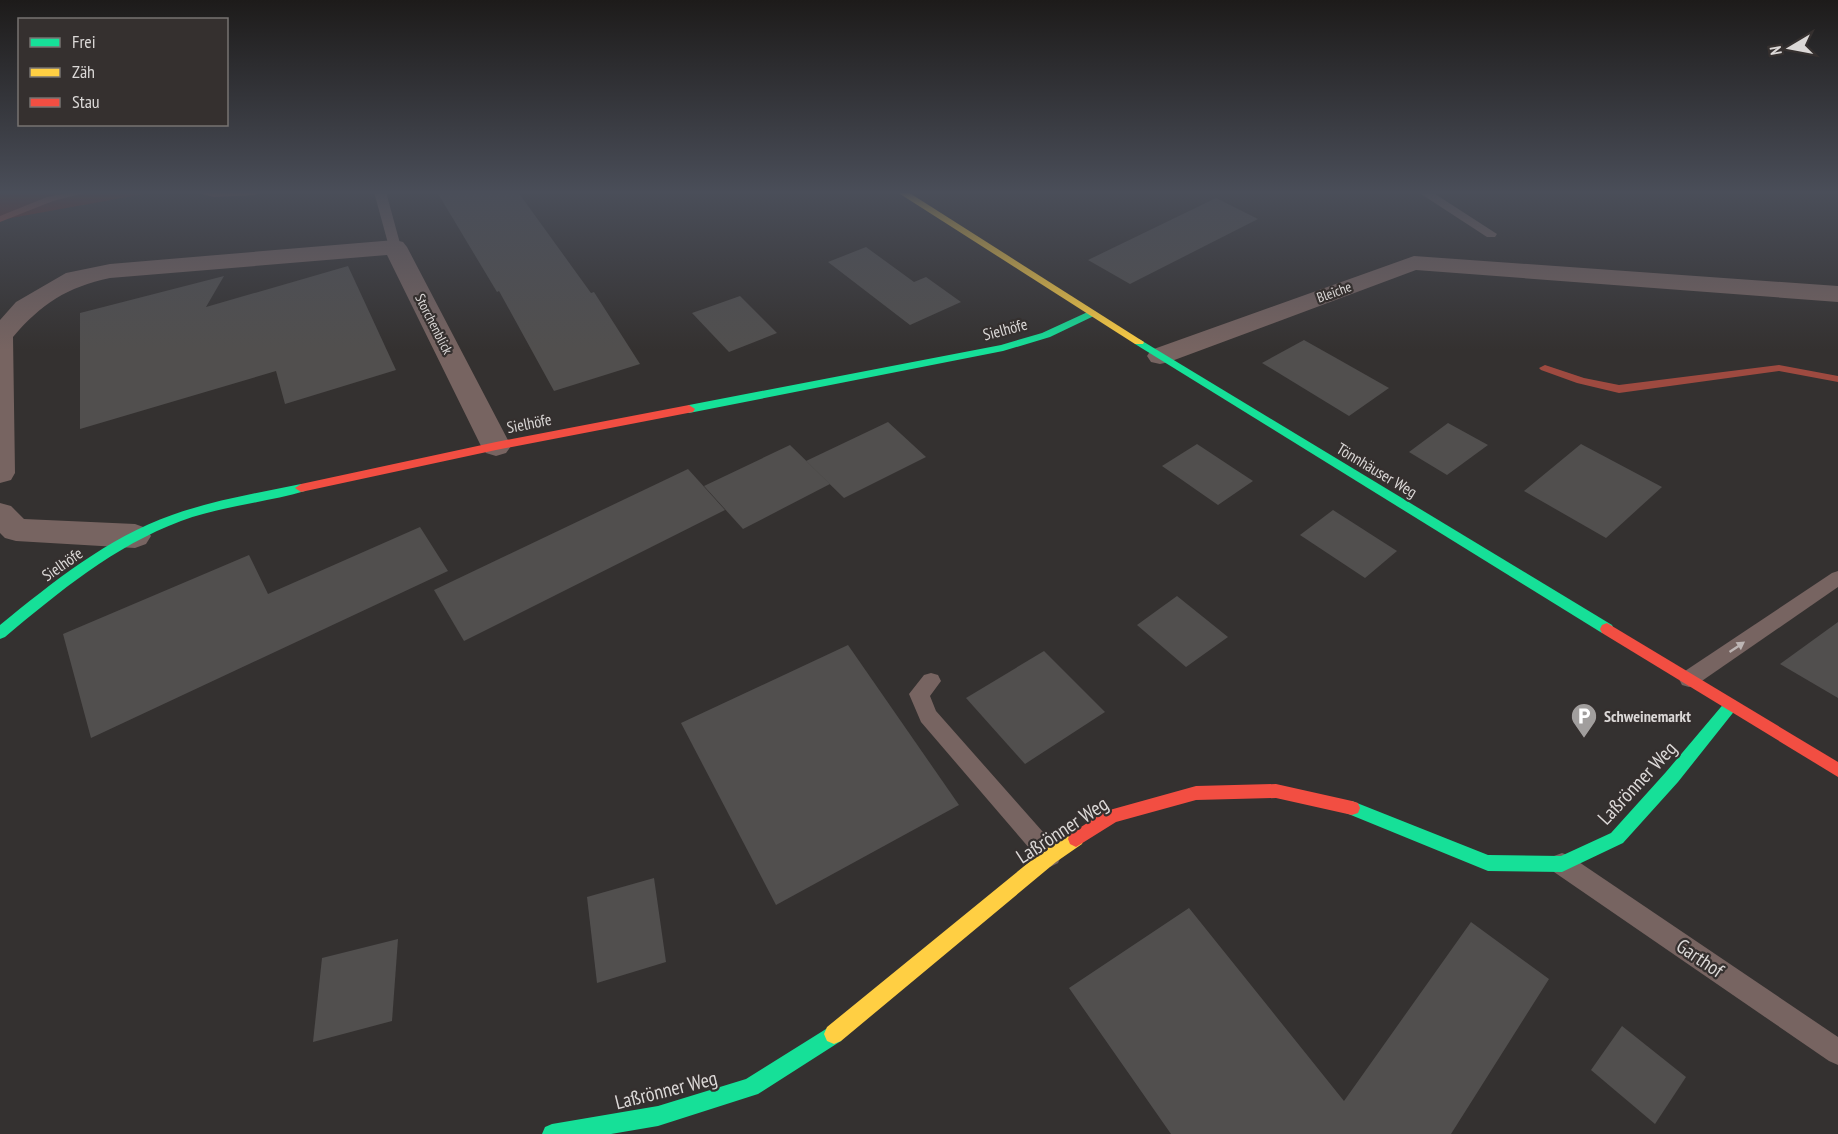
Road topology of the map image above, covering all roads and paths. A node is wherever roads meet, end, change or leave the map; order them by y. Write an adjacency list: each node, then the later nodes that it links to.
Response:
1 (985, 245): 4 (street, Tönnhäuser Weg)
2 (395, 247): 6 (street, Storchenblick); 7 (street)
3 (1838, 294): 5 (street, Bleiche)
4 (1092, 313): 5 (street, Tönnhäuser Weg); 6 (street, Sielhöfe)
5 (1160, 356): 12 (street, Tönnhäuser Weg)
6 (496, 446): 9 (street, Sielhöfe)
7 (0, 473)
8 (0, 514): 9 (street)
9 (135, 536): 11 (street, Sielhöfe)
10 (1838, 578): 12 (lane, one-way to 10)
11 (0, 633)
12 (1689, 680): 14 (street, Tönnhäuser Weg)
13 (931, 681): 16 (lane)
14 (1731, 705): 15 (street, Tönnhäuser Weg); 17 (street, Laßrönner Weg)
15 (1838, 770)
16 (1050, 856): 17 (street, Laßrönner Weg); 19 (street, Laßrönner Weg)
17 (1562, 864): 18 (lane, Garthof)
18 (1838, 1052)
19 (552, 1134)

